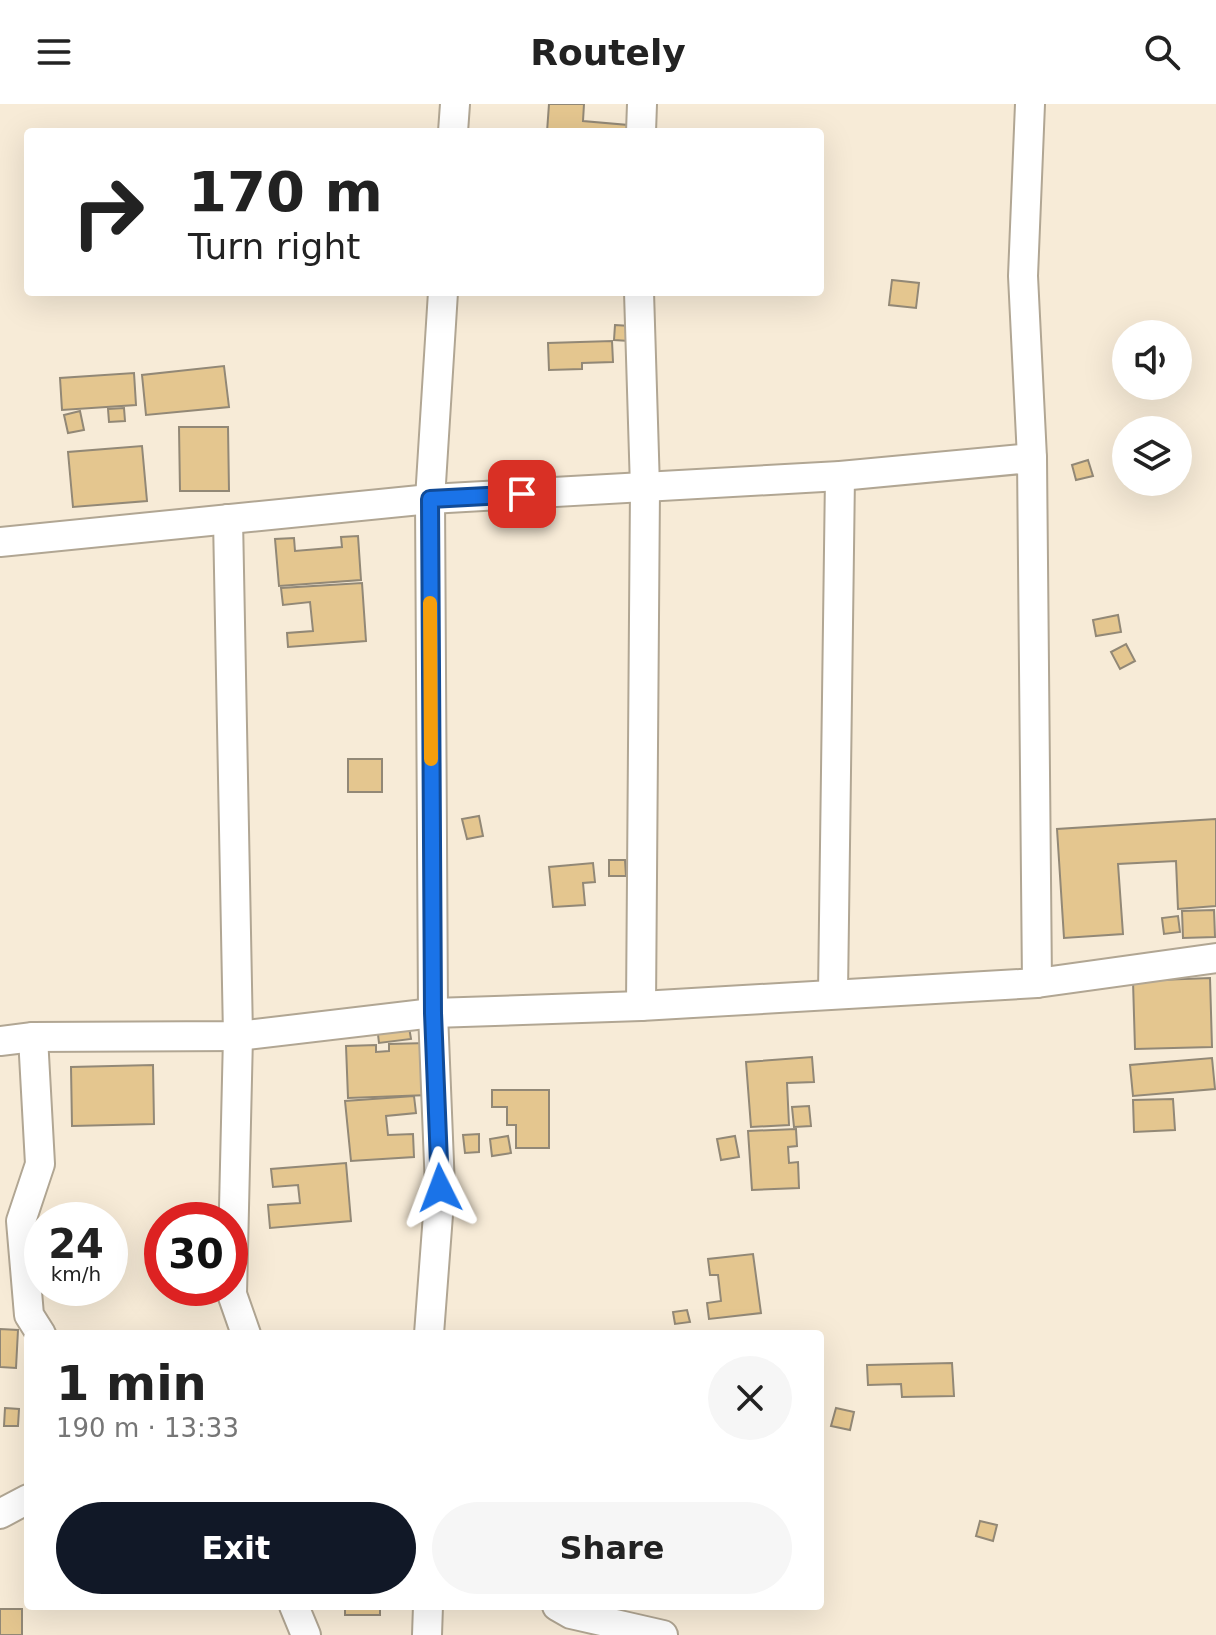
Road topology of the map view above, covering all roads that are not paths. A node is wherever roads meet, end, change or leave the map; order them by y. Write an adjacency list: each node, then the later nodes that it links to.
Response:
1 (455, 104): 4 (street)
2 (642, 104): 5 (street)
3 (1030, 104): 8 (street)
4 (453, 128)
5 (641, 128)
6 (443, 296): 11 (street)
7 (639, 296): 10 (street)
8 (1032, 458): 9 (street); 15 (street)
9 (840, 476): 10 (street); 16 (street)
10 (645, 488): 11 (street); 17 (street)
11 (430, 499): 12 (street); 18 (street)
12 (228, 519): 13 (street); 19 (street)
13 (0, 542)
14 (1216, 958): 15 (street)
15 (1037, 983): 16 (street)
16 (833, 993): 17 (street)
17 (641, 1006): 18 (street)
18 (433, 1013): 19 (street); 24 (street)
19 (238, 1036): 20 (street); 23 (street)
20 (33, 1037): 21 (street); 22 (street)
21 (0, 1041)
22 (38, 1330)
23 (245, 1330)
24 (429, 1330)
25 (24, 1501): 26 (street)
26 (0, 1514)
27 (296, 1610): 30 (street)
28 (428, 1610): 31 (street)
29 (564, 1610): 32 (street)
30 (306, 1635)
31 (427, 1635)
32 (663, 1635)

